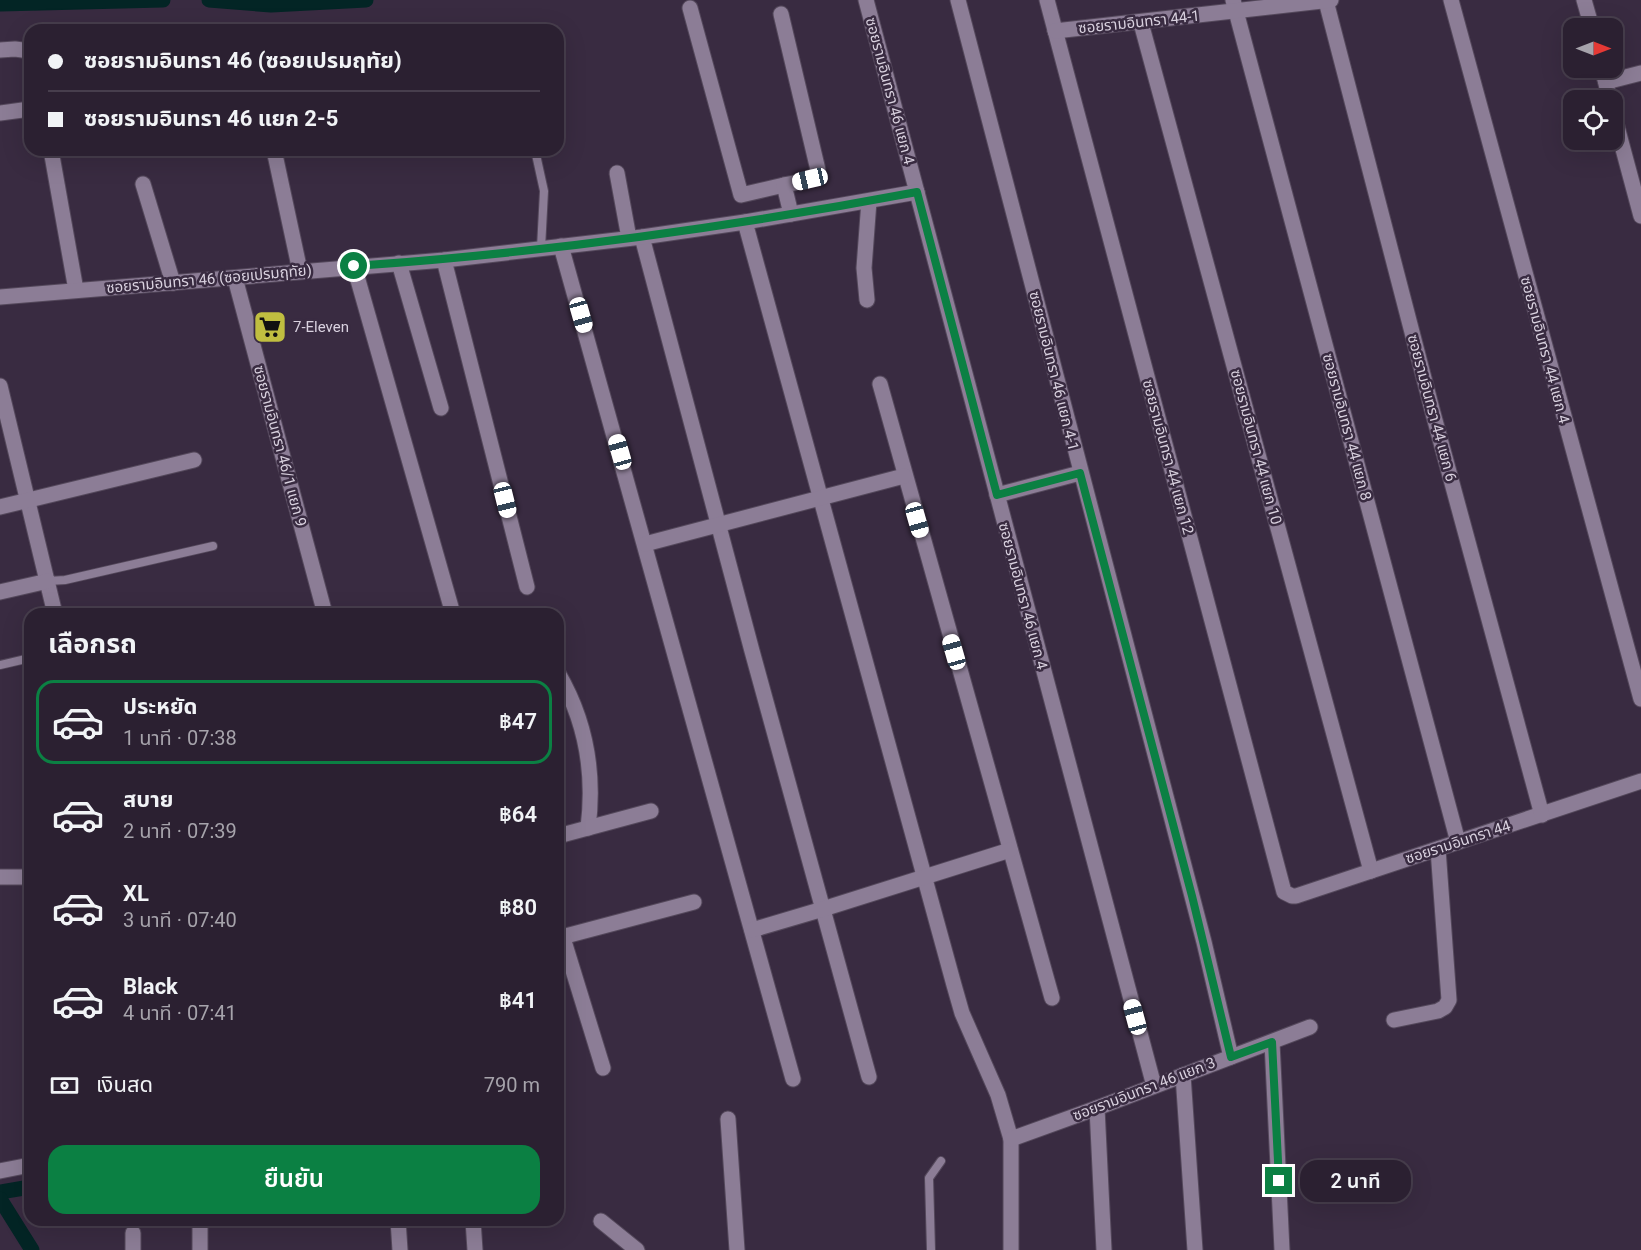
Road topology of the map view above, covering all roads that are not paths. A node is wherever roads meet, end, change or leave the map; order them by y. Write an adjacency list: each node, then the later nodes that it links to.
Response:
1 (866, 0): 27 (street, ซอยรามอินทรา 46 แยก 4)
2 (958, 0): 49 (street, ซอยรามอินทรา 46 แยก 4-1)
3 (1047, 0): 12 (street, ซอยรามอินทรา 44 แยก 12)
4 (1451, 0): 67 (street, ซอยรามอินทรา 44 แยก 4)
5 (1584, 0): 10 (street)
6 (1328, 1): 7 (street, ซอยรามอินทรา 44-1); 70 (street, ซอยรามอินทรา 44 แยก 6)
7 (1235, 6): 11 (street, ซอยรามอินทรา 44-1); 73 (street, ซอยรามอินทรา 44 แยก 8)
8 (690, 8): 25 (street)
9 (781, 14): 25 (street)
10 (1589, 18)
11 (1141, 23): 12 (street, ซอยรามอินทรา 44-1); 76 (street, ซอยรามอินทรา 44 แยก 10)
12 (1055, 31): 80 (street, ซอยรามอินทรา 44 แยก 12)
13 (0, 50): 14 (street)
14 (24, 50)
15 (1641, 73): 16 (street)
16 (1623, 74)
17 (24, 110): 18 (street)
18 (0, 113)
19 (1623, 142): 26 (street)
20 (52, 156): 41 (street)
21 (275, 156): 38 (street)
22 (536, 156): 34 (lane)
23 (617, 173): 32 (street)
24 (143, 184): 40 (street)
25 (784, 185): 29 (street)
26 (1637, 186): 30 (street)
27 (917, 192): 28 (street, ซอยรามอินทรา 46 (ซอยเปรมฤทัย)); 51 (street, ซอยรามอินทรา 46 แยก 4)
28 (869, 201): 29 (street, ซอยรามอินทรา 46 (ซอยเปรมฤทัย)); 43 (street)
29 (791, 214): 31 (street, ซอยรามอินทรา 46 (ซอยเปรมฤทัย))
30 (1641, 216)
31 (745, 222): 32 (street, ซอยรามอินทรา 46 (ซอยเปรมฤทัย)); 52 (street)
32 (635, 238): 33 (street, ซอยรามอินทรา 46 (ซอยเปรมฤทัย)); 55 (street)
33 (561, 246): 34 (street, ซอยรามอินทรา 46 (ซอยเปรมฤทัย)); 56 (street)
34 (541, 248): 35 (street, ซอยรามอินทรา 46 (ซอยเปรมฤทัย))
35 (444, 260): 36 (street, ซอยรามอินทรา 46 (ซอยเปรมฤทัย)); 59 (street)
36 (399, 263): 37 (street, ซอยรามอินทรา 46 (ซอยเปรมฤทัย)); 46 (street)
37 (354, 266): 38 (street, ซอยรามอินทรา 46 (ซอยเปรมฤทัย)); 63 (street)
38 (300, 271): 39 (street, ซอยรามอินทรา 46 (ซอยเปรมฤทัย))
39 (235, 278): 40 (street, ซอยรามอินทรา 46 (ซอยเปรมฤทัย)); 62 (street, ซอยรามอินทรา 46/1 แยก 9)
40 (173, 283): 41 (street, ซอยรามอินทรา 46 (ซอยเปรมฤทัย))
41 (76, 290): 42 (street, ซอยรามอินทรา 46 (ซอยเปรมฤทัย))
42 (0, 297)
43 (867, 300)
44 (880, 384): 50 (street)
45 (0, 386): 47 (street)
46 (441, 408)
47 (4, 419): 53 (street)
48 (194, 460): 53 (street)
49 (1080, 473): 51 (street); 90 (street, ซอยรามอินทรา 46 แยก 4-1)
50 (904, 476): 52 (street); 75 (street)
51 (997, 495): 95 (street, ซอยรามอินทรา 46 แยก 4)
52 (819, 499): 55 (street); 79 (street)
53 (28, 500): 54 (street); 58 (street)
54 (0, 507)
55 (718, 525): 56 (street); 82 (street)
56 (645, 544): 83 (street)
57 (213, 546): 58 (lane)
58 (48, 581): 60 (street); 61 (street)
59 (527, 587)
60 (0, 592)
61 (54, 608)
62 (323, 608)
63 (451, 608)
64 (24, 659): 65 (lane)
65 (0, 665)
66 (564, 684): 71 (street)
67 (1641, 699)
68 (1641, 782): 70 (street, ซอยรามอินทรา 44)
69 (651, 811): 71 (street)
70 (1542, 815): 73 (street, ซอยรามอินทรา 44)
71 (588, 828): 72 (street)
72 (564, 834)
73 (1458, 842): 74 (street, ซอยรามอินทรา 44)
74 (1438, 849): 76 (street, ซอยรามอินทรา 44); 87 (street)
75 (1010, 850): 79 (street); 86 (street)
76 (1371, 871): 80 (street, ซอยรามอินทรา 44)
77 (0, 877): 78 (street)
78 (24, 877)
79 (924, 878): 82 (street); 98 (street)
80 (1282, 884)
81 (694, 902): 84 (street)
82 (823, 909): 83 (street); 93 (street)
83 (752, 930): 94 (street)
84 (564, 937)
85 (564, 950): 91 (street)
86 (1052, 998)
87 (1394, 1020)
88 (1310, 1027): 89 (street, ซอยรามอินทรา 46 แยก 3)
89 (1272, 1042): 90 (street, ซอยรามอินทรา 46 แยก 3); 117 (street)
90 (1231, 1057): 92 (street, ซอยรามอินทรา 46 แยก 3)
91 (603, 1068)
92 (1183, 1075): 95 (street, ซอยรามอินทรา 46 แยก 3); 116 (street)
93 (869, 1077)
94 (793, 1079)
95 (1154, 1086): 96 (street, ซอยรามอินทรา 46 แยก 3)
96 (1097, 1108): 98 (street, ซอยรามอินทรา 46 แยก 3); 115 (street)
97 (728, 1119): 112 (street)
98 (1011, 1139): 114 (street)
99 (941, 1161): 113 (lane)
100 (24, 1166): 101 (street)
101 (2, 1171)
102 (601, 1221): 111 (street)
103 (200, 1226): 108 (street)
104 (398, 1226): 109 (street)
105 (473, 1226): 110 (street)
106 (133, 1233): 107 (street)
107 (133, 1250)
108 (200, 1250)
109 (400, 1250)
110 (475, 1250)
111 (637, 1250)
112 (737, 1250)
113 (931, 1250)
114 (1011, 1250)
115 (1104, 1250)
116 (1195, 1250)
117 (1282, 1250)

